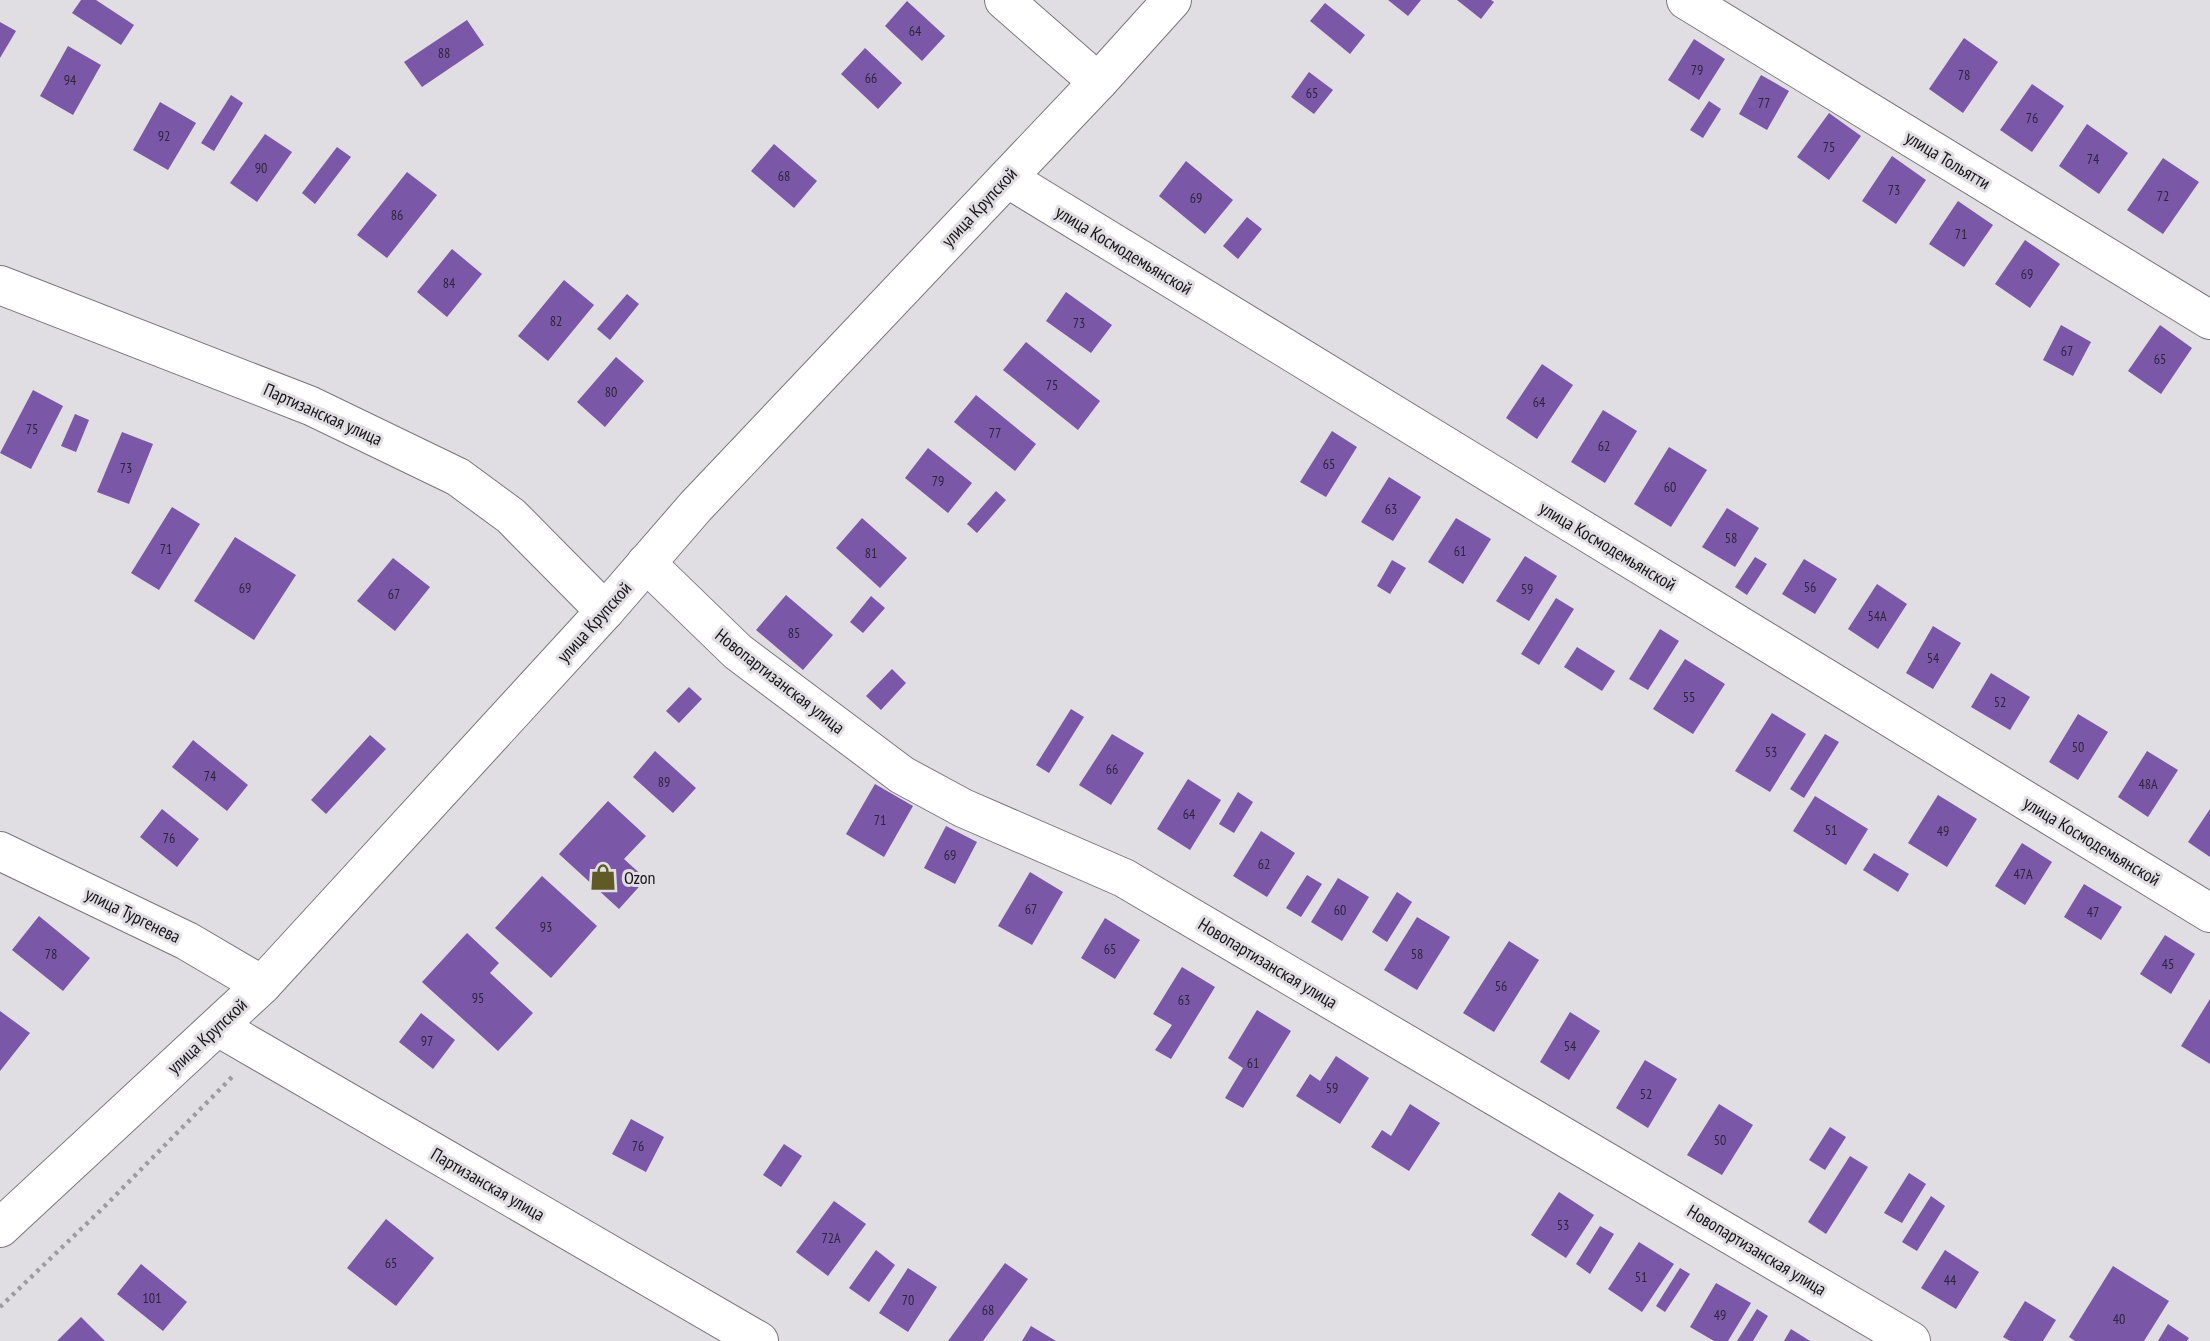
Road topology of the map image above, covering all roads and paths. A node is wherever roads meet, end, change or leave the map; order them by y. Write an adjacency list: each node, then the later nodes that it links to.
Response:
1 (1004, 0): 4 (street)
2 (1172, 0): 4 (street, улица Крупской)
3 (1686, 0): 7 (street, улица Тольятти)
4 (1098, 82): 5 (street, улица Крупской)
5 (1006, 178): 8 (street, улица Крупской); 11 (street, улица Космодемьянской)
6 (0, 285): 9 (street, Партизанская улица)
7 (2210, 320)
8 (646, 563): 9 (street, улица Крупской); 18 (street, Новопартизанская улица)
9 (605, 611): 12 (street, улица Крупской)
10 (0, 851): 12 (street, улица Тургенева)
11 (2210, 913)
12 (262, 985): 13 (street, улица Крупской)
13 (218, 1027): 14 (street, Партизанская улица); 15 (street, улица Крупской)
14 (257, 1051): 16 (path); 17 (street, Партизанская улица)
15 (0, 1228)
16 (0, 1307)
17 (759, 1341)
18 (1910, 1341)

